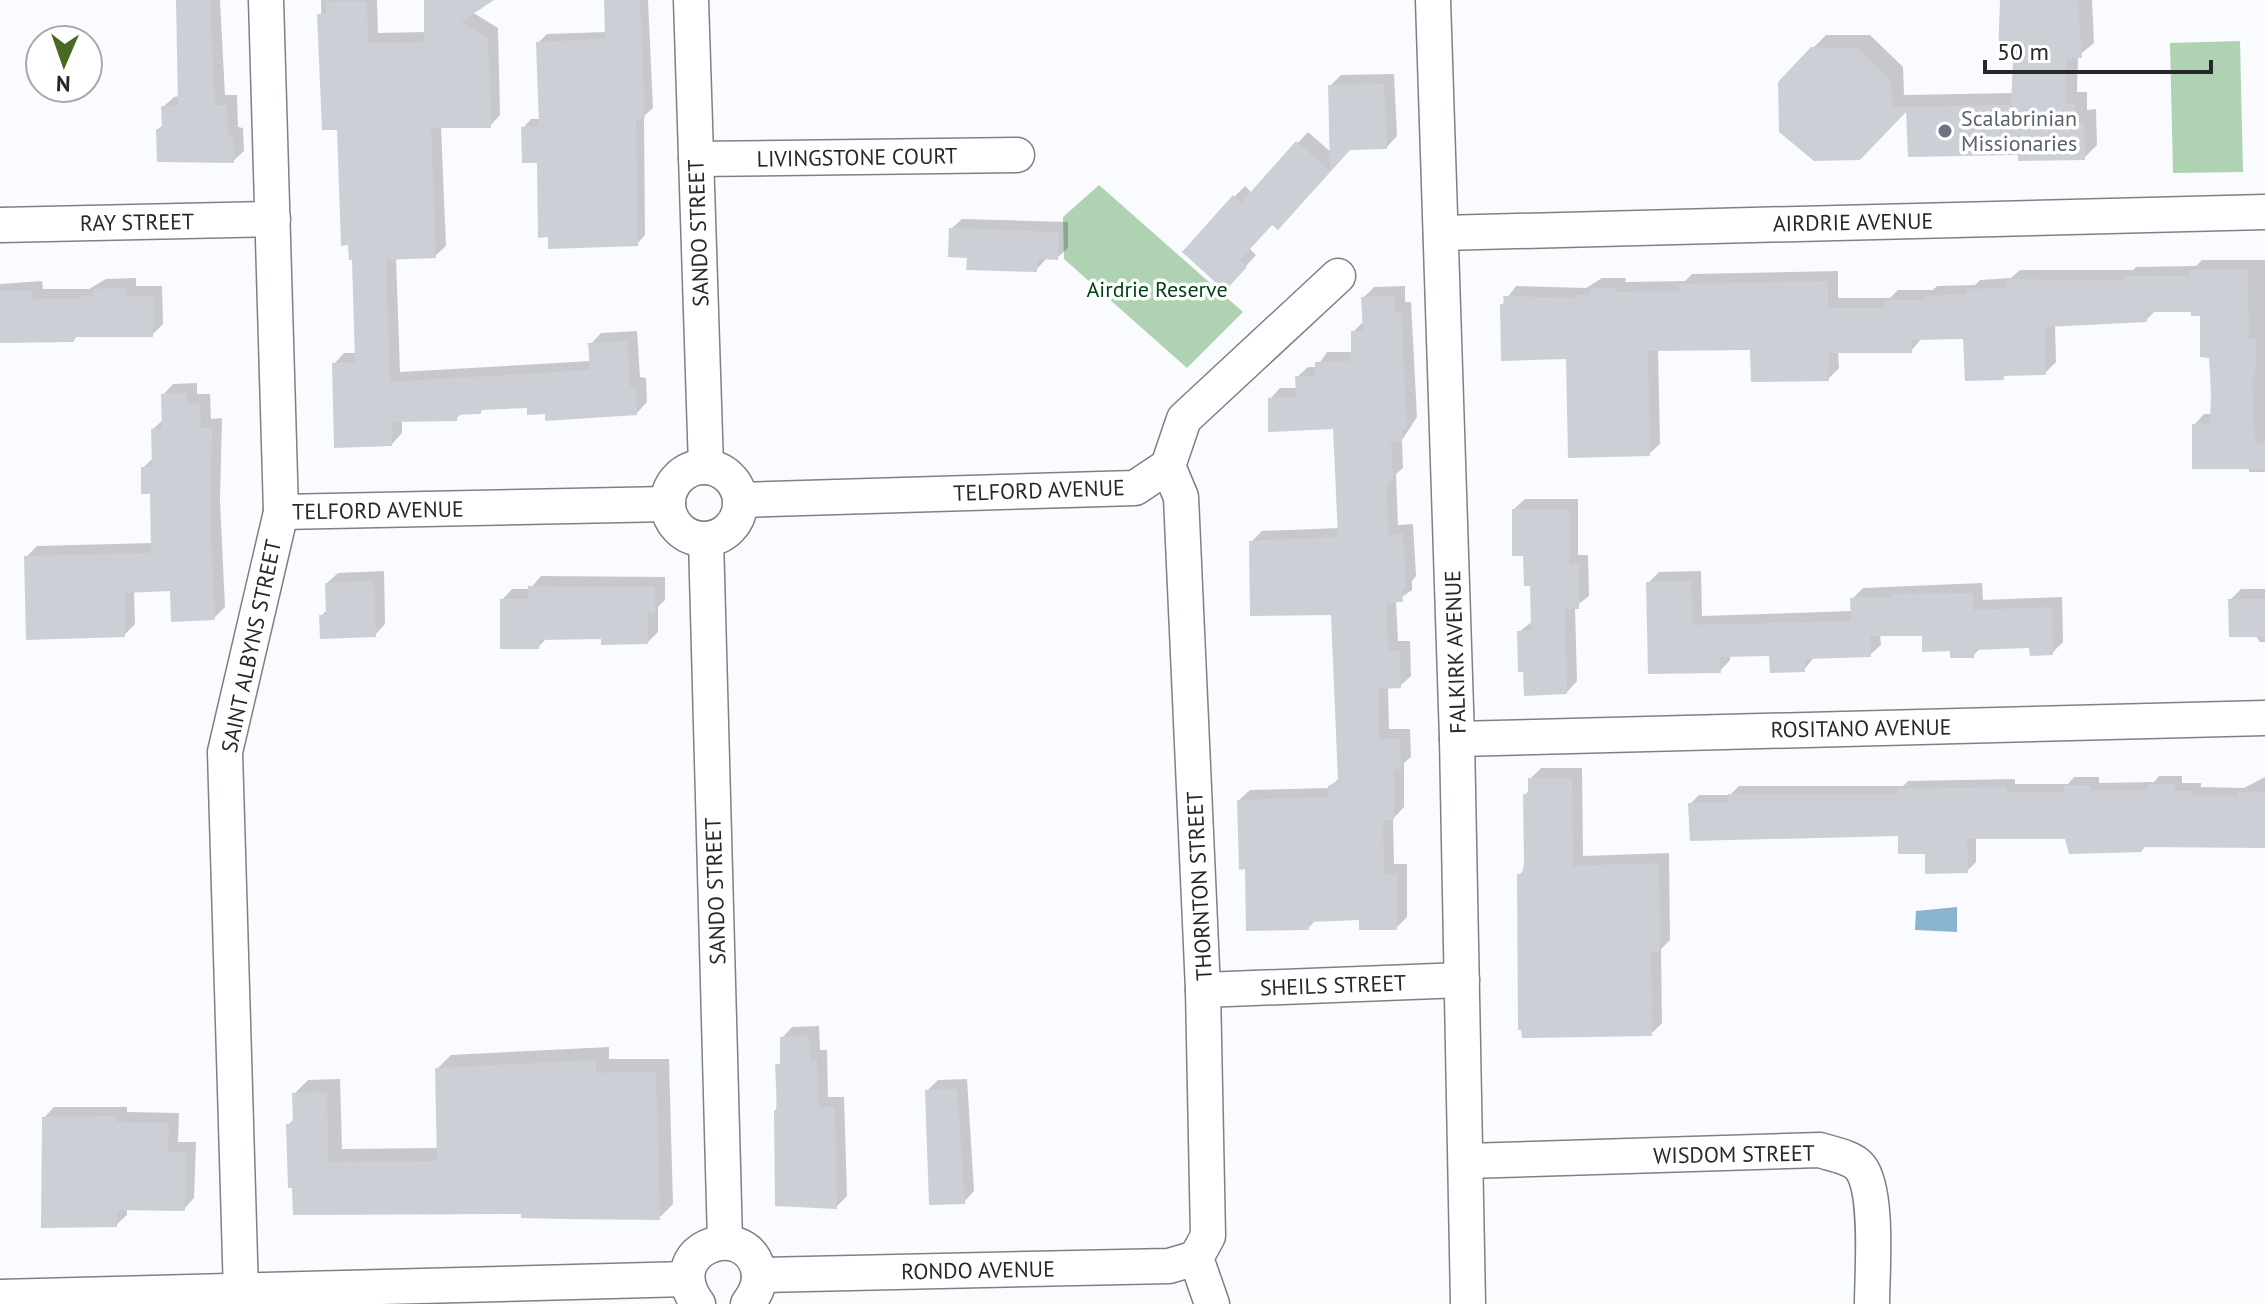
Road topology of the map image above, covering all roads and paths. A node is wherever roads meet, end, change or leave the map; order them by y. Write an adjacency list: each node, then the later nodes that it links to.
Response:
1 (266, 0): 7 (street, SAINT ALBYNS STREET)
2 (691, 0): 5 (street, SANDO STREET)
3 (1433, 0): 9 (street, FALKIRK AVENUE)
4 (1017, 155): 5 (street, LIVINGSTONE COURT)
5 (696, 159): 12 (street, SANDO STREET)
6 (2265, 212): 9 (street, AIRDRIE AVENUE)
7 (273, 219): 8 (street, RAY STREET); 15 (street, SAINT ALBYNS STREET)
8 (0, 225)
9 (1441, 233): 18 (street, FALKIRK AVENUE)
10 (1338, 276): 11 (street)
11 (1168, 466): 13 (street, TELFORD AVENUE); 20 (street, THORNTON STREET)
12 (706, 467): 13 (street); 14 (street)
13 (740, 500): 16 (street)
14 (668, 504): 15 (street, TELFORD AVENUE); 16 (street)
15 (281, 512): 26 (street, SAINT ALBYNS STREET)
16 (706, 539): 22 (street, SANDO STREET)
17 (2265, 718): 18 (street, ROSITANO AVENUE)
18 (1457, 739): 19 (street, FALKIRK AVENUE)
19 (1462, 980): 20 (street, SHEILS STREET); 21 (street, FALKIRK AVENUE)
20 (1203, 990): 23 (street, THORNTON STREET)
21 (1466, 1161): 29 (street, FALKIRK AVENUE); 30 (street, WISDOM STREET)
22 (725, 1242): 24 (street); 25 (street)
23 (1196, 1258): 24 (street, RONDO AVENUE); 28 (street)
24 (754, 1289)
25 (692, 1291): 26 (street)
26 (241, 1293): 27 (street)
27 (0, 1297)
28 (1212, 1304)
29 (1468, 1304)
30 (1872, 1304)

